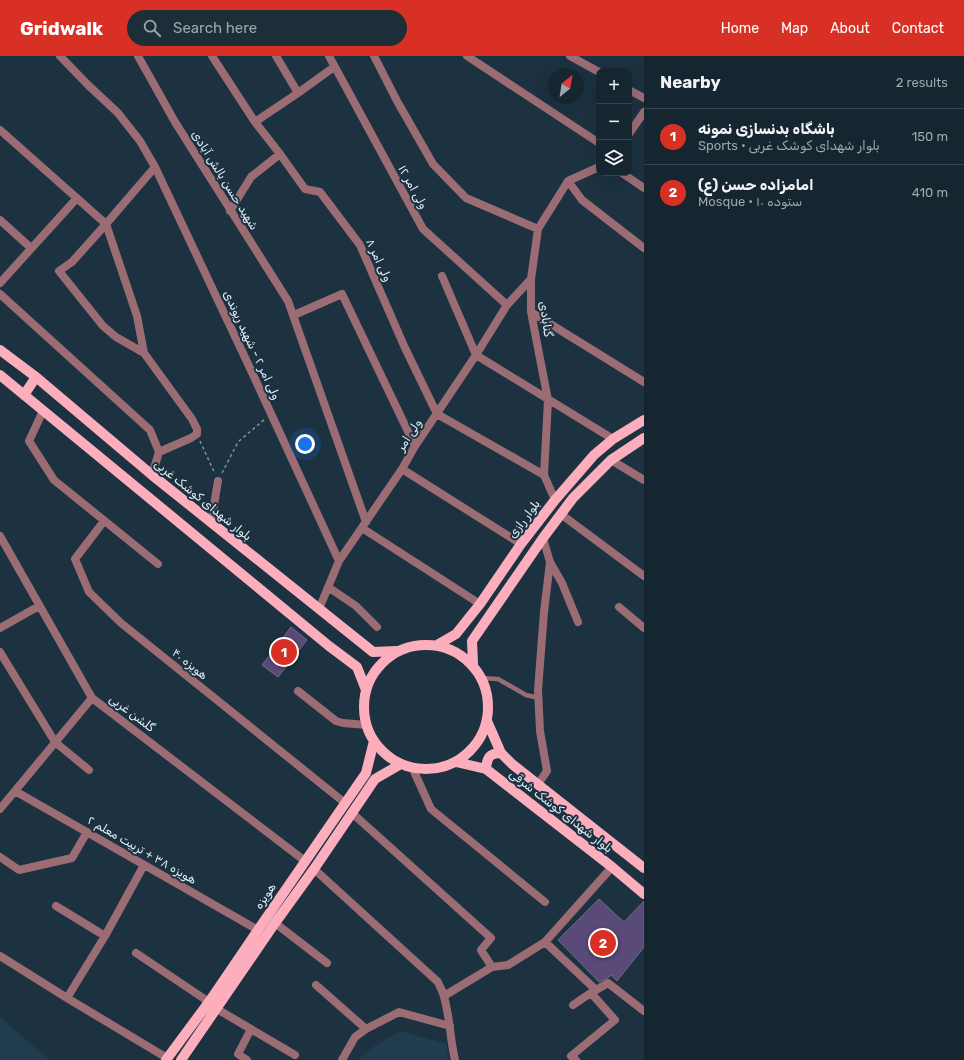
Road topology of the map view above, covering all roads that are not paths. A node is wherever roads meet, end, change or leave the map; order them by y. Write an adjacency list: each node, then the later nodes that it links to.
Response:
1 (60, 56): 20 (street, ولی امر ۲ - شهید ریوندی)
2 (138, 56): 26 (street, شهید حسن بالش آبادی)
3 (212, 56): 15 (street, ولی امر ۸)
4 (276, 56): 12 (street)
5 (329, 56): 9 (street, ولی امر ۱۲)
6 (374, 56): 29 (street)
7 (467, 56): 18 (street)
8 (570, 56): 10 (street)
9 (334, 67): 12 (street); 36 (street, ولی امر ۱۲)
10 (596, 70)
11 (632, 92): 13 (street)
12 (298, 93): 15 (street)
13 (644, 98)
14 (644, 112): 17 (street)
15 (255, 122): 19 (street, ولی امر ۸)
16 (0, 130): 25 (street)
17 (632, 130)
18 (596, 141)
19 (280, 154): 26 (street); 48 (street, ولی امر ۸)
20 (155, 166): 28 (street); 68 (street, ولی امر ۲ - شهید ریوندی)
21 (596, 168): 23 (street)
22 (626, 176): 24 (street)
23 (568, 181): 29 (street, گنابادی); 31 (street)
24 (644, 188)
25 (77, 198): 28 (street); 30 (street)
26 (230, 211): 38 (street, شهید حسن بالش آبادی)
27 (0, 220): 30 (street)
28 (106, 224): 40 (street); 40 (street)
29 (538, 229): 33 (street, گنابادی)
30 (32, 248): 34 (street)
31 (644, 248)
32 (442, 276): 41 (street)
33 (531, 279): 36 (street, ولی امر); 37 (street, گنابادی)
34 (0, 283)
35 (0, 294): 53 (street)
36 (507, 305): 41 (street, ولی امر)
37 (531, 312): 44 (street); 46 (street, گنابادی)
38 (294, 315): 52 (street); 64 (street, شهید حسن بالش آبادی)
39 (0, 350): 43 (main road, بلوار شهدای کوشک غربی)
40 (144, 353): 53 (street)
41 (476, 355): 46 (street); 48 (street, ولی امر)
42 (0, 375): 45 (main road)
43 (36, 377): 45 (main road); 56 (main road, بلوار شهدای کوشک غربی)
44 (644, 382)
45 (24, 395): 47 (main road)
46 (548, 400): 51 (street); 57 (street, گنابادی)
47 (42, 411): 62 (street); 86 (main road)
48 (437, 414): 52 (street, ولی امر); 57 (street)
49 (644, 420): 51 (main road, بلوار رازی)
50 (644, 438): 54 (main road)
51 (614, 439): 60 (main road, بلوار رازی)
52 (415, 446): 55 (street, ولی امر)
53 (159, 452): 56 (street)
54 (611, 460): 58 (street); 61 (main road)
55 (402, 469): 64 (street, ولی امر); 67 (street)
56 (152, 475): 63 (main road, بلوار شهدای کوشک غربی)
57 (544, 475): 60 (street, گنابادی)
58 (644, 480)
59 (218, 481): 63 (street)
60 (555, 500): 67 (main road, بلوار رازی)
61 (562, 514): 66 (main road); 71 (street)
62 (104, 521): 70 (street); 102 (street, هویزه ۴۰)
63 (211, 523): 76 (main road, بلوار شهدای کوشک غربی)
64 (364, 525): 68 (street, ولی امر); 73 (street)
65 (0, 536): 74 (street, گلشن غربی)
66 (543, 538): 69 (street); 84 (main road)
67 (521, 544): 73 (main road, بلوار رازی)
68 (339, 560): 72 (street, ولی امر)
69 (550, 562): 77 (street); 89 (street)
70 (158, 564)
71 (644, 576)
72 (328, 587): 76 (street, ولی امر); 78 (street)
73 (480, 604): 81 (main road, بلوار رازی)
74 (39, 606): 79 (street); 88 (street, گلشن غربی)
75 (619, 607): 80 (street)
76 (319, 609): 82 (main road, بلوار شهدای کوشک غربی)
77 (578, 622)
78 (377, 627)
79 (0, 628)
80 (644, 628)
81 (437, 645): 82 (main road); 84 (main road)
82 (397, 651): 86 (main road)
83 (0, 652): 93 (street)
84 (473, 663): 85 (main road)
85 (481, 678): 89 (lane); 90 (main road)
86 (366, 690): 91 (main road)
87 (298, 691): 91 (street)
88 (92, 698): 93 (street); 107 (street, گلشن غربی)
89 (539, 698): 100 (street)
90 (487, 721): 94 (main road, بلوار شهدای کوشک شرقی); 95 (main road)
91 (366, 725): 92 (main road)
92 (374, 740): 96 (main road); 102 (main road, هویزه)
93 (55, 742): 99 (street); 101 (street)
94 (501, 753): 98 (main road); 100 (main road, بلوار شهدای کوشک شرقی)
95 (456, 762): 97 (main road); 98 (main road, بلوار شهدای کوشک شرقی)
96 (401, 764): 97 (main road); 104 (main road, هویزه)
97 (412, 767): 113 (street)
98 (486, 769): 109 (main road, بلوار شهدای کوشک شرقی)
99 (89, 770)
100 (538, 784): 110 (main road, بلوار شهدای کوشک شرقی)
101 (15, 791): 103 (street); 105 (street, هویزه ۳۸ + تربیت معلم ۲)
102 (345, 803): 107 (main road, هویزه)
103 (0, 807)
104 (352, 813): 111 (main road, هویزه); 122 (street)
105 (87, 832): 106 (street); 108 (street, هویزه ۳۸ + تربیت معلم ۲)
106 (0, 857)
107 (305, 861): 116 (main road, هویزه)
108 (144, 865): 116 (street, هویزه ۳۸ + تربیت معلم ۲); 117 (street)
109 (612, 867): 112 (main road, بلوار شهدای کوشک شرقی); 118 (street)
110 (644, 868)
111 (314, 869): 115 (main road, هویزه); 125 (street)
112 (644, 894)
113 (545, 902)
114 (56, 906): 117 (street)
115 (275, 923): 121 (street); 127 (main road, هویزه)
116 (258, 930): 127 (main road, هویزه)
117 (105, 936): 126 (street)
118 (545, 942): 122 (street); 124 (street)
119 (136, 953): 127 (street)
120 (0, 956): 126 (street)
121 (327, 963)
122 (492, 967): 125 (street)
123 (316, 985): 132 (street)
124 (593, 991): 128 (street); 129 (street); 139 (street)
125 (444, 996): 130 (street)
126 (67, 998): 134 (street)
127 (213, 1005): 131 (street); 134 (main road, هویزه); 135 (main road, هویزه)
128 (573, 1005)
129 (644, 1011)
130 (450, 1026): 132 (street); 138 (street)
131 (251, 1029): 133 (street); 136 (street)
132 (366, 1029): 137 (street)
133 (295, 1055)
134 (167, 1059)
135 (181, 1060)
136 (248, 1060)
137 (342, 1060)
138 (455, 1060)
139 (576, 1060)

